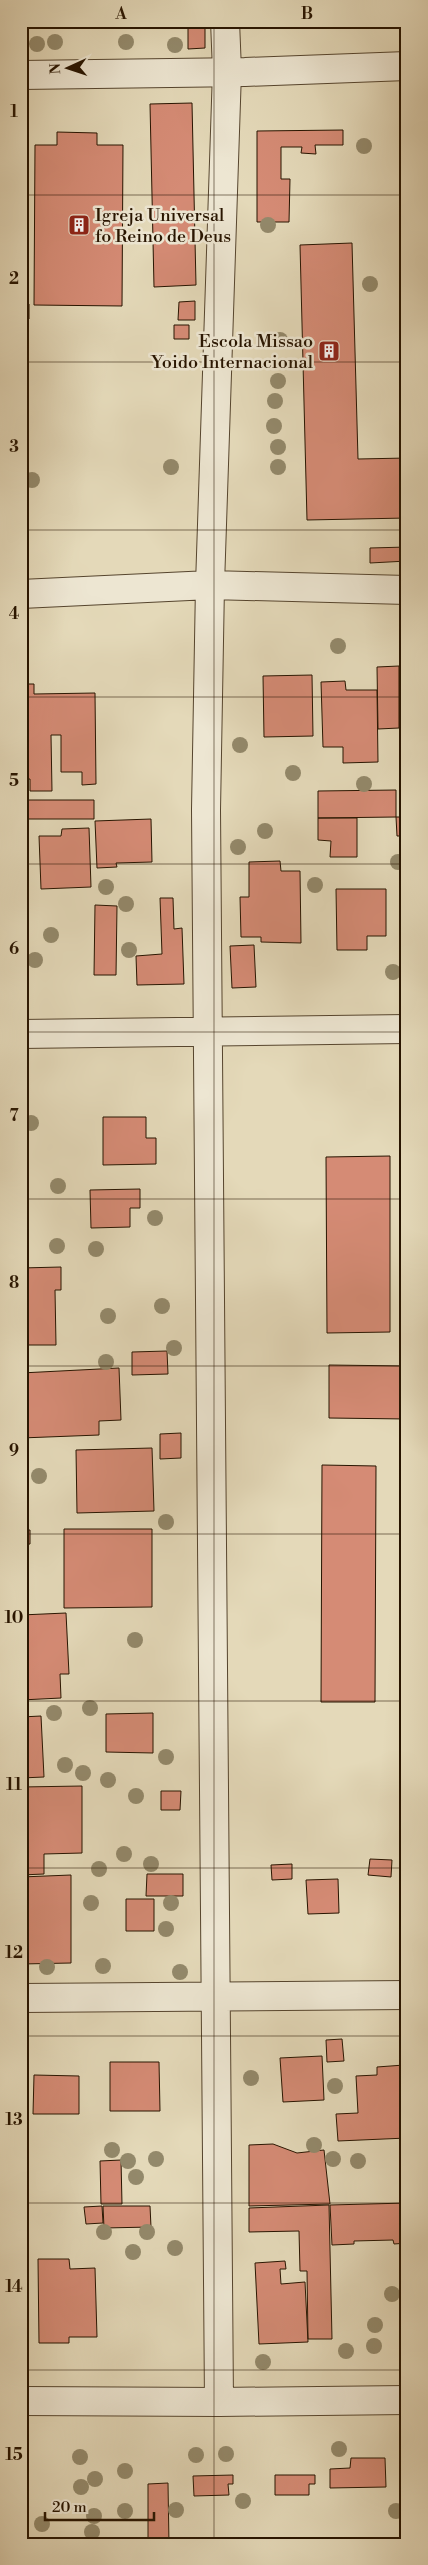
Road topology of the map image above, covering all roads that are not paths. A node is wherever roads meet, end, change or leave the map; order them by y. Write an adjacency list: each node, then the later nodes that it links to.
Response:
1 (226, 21): 3 (street)
2 (407, 66): 3 (street)
3 (227, 71): 4 (street); 5 (street)
4 (21, 75)
5 (210, 586): 6 (street); 7 (street); 9 (street)
6 (407, 590)
7 (21, 594)
8 (407, 1029): 9 (street)
9 (206, 1032): 10 (street); 11 (street)
10 (21, 1034)
11 (214, 1995): 12 (street); 13 (street); 16 (street)
12 (407, 1995)
13 (21, 1998)
14 (407, 2400): 16 (street)
15 (21, 2401): 16 (street)
16 (219, 2402)

